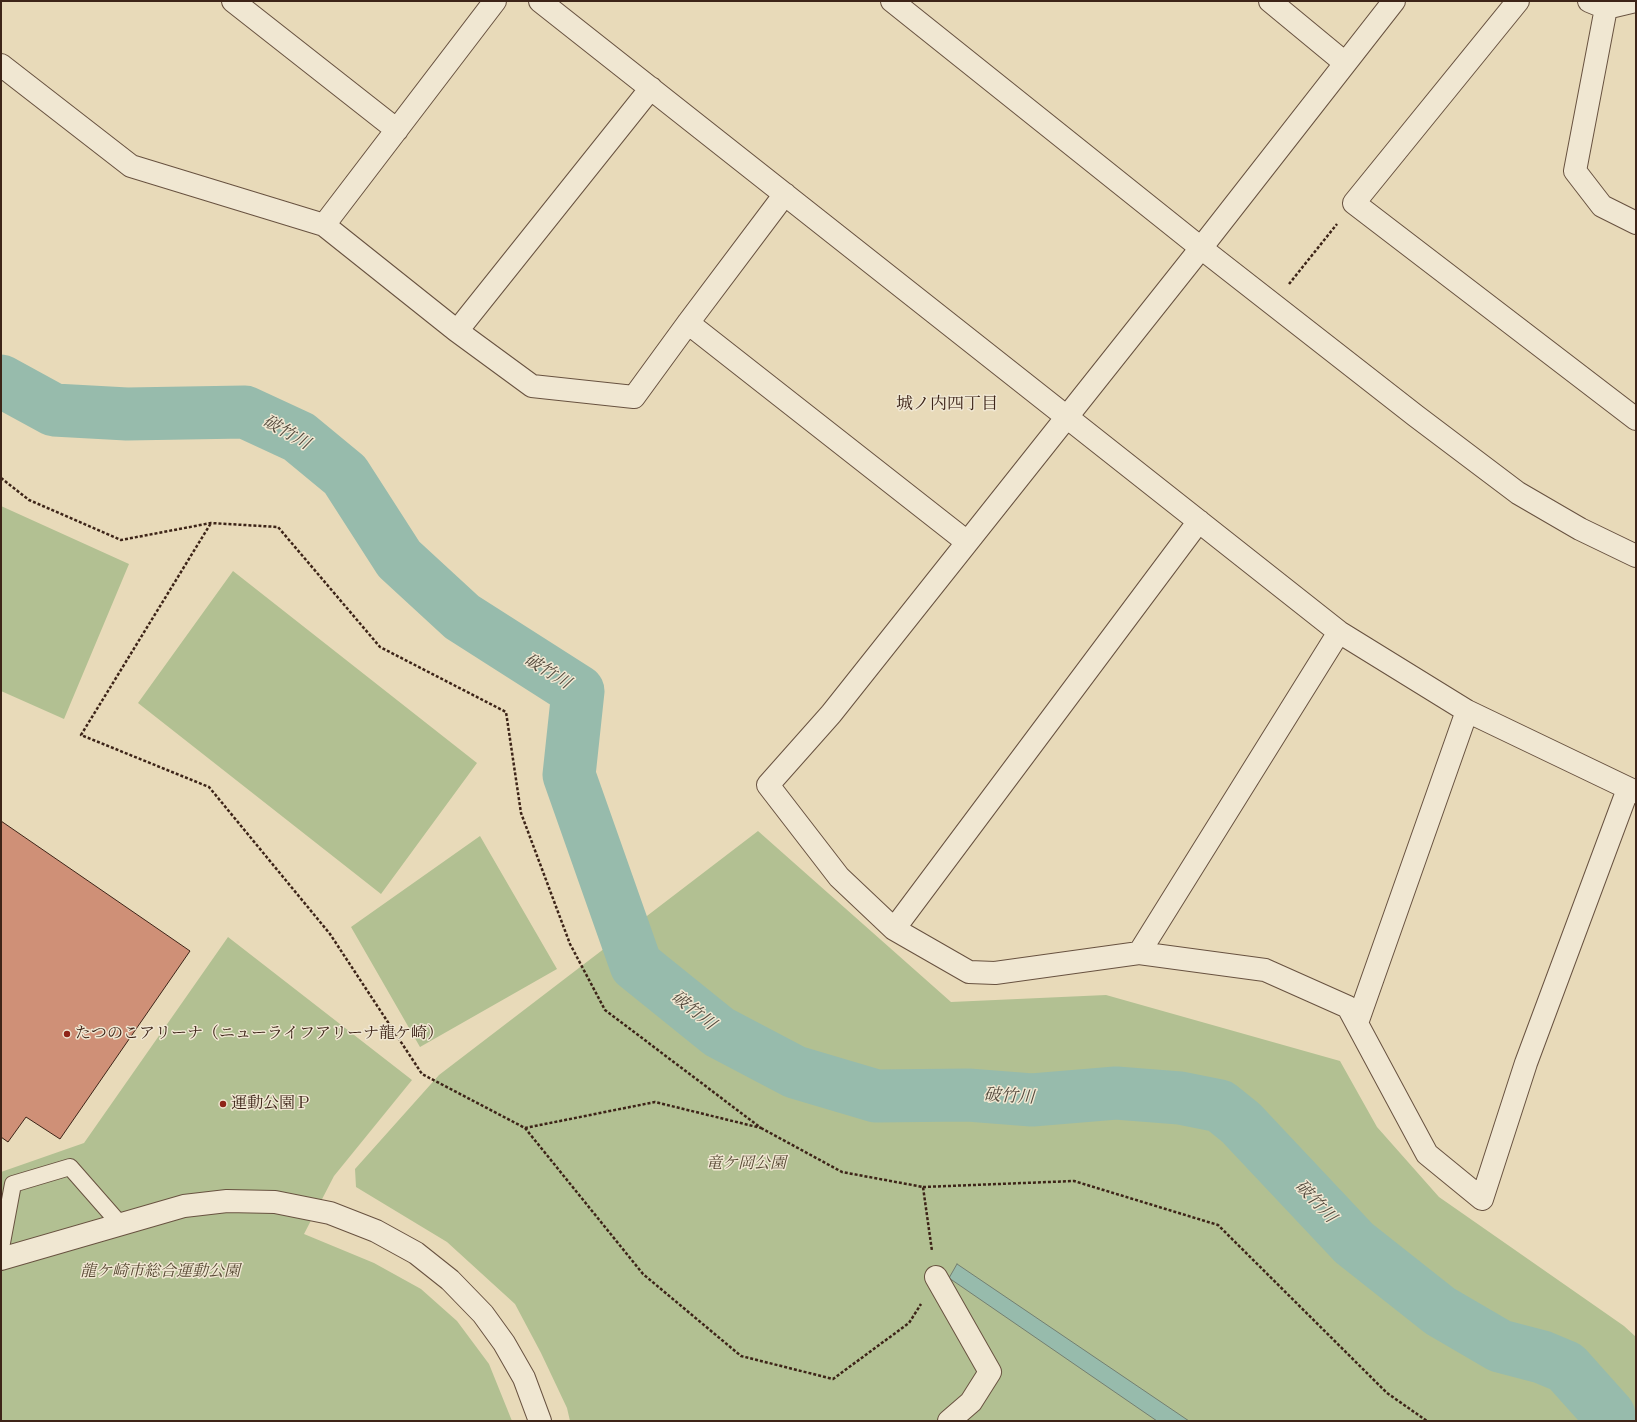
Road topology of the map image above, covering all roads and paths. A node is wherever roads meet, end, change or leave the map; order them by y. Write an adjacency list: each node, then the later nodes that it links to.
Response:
1 (233, 1): 13 (street)
2 (495, 1): 13 (street)
3 (540, 1): 12 (street)
4 (892, 1): 18 (street)
5 (1270, 1): 10 (street)
6 (1394, 1): 10 (street)
7 (1518, 1): 15 (street)
8 (1636, 1): 9 (street)
9 (1598, 4): 16 (street)
10 (1345, 63): 18 (street)
11 (1, 65): 17 (street)
12 (651, 88): 14 (street); 21 (street)
13 (397, 130): 17 (street)
14 (785, 194): 20 (street); 22 (street)
15 (1354, 203): 19 (path); 23 (street)
16 (1636, 223)
17 (324, 225): 21 (street)
18 (1201, 248): 19 (street); 22 (street)
19 (1274, 304): 28 (street)
20 (688, 323): 21 (street); 27 (street)
21 (457, 331)
22 (1067, 417): 25 (street); 27 (street)
23 (1636, 419)
24 (1, 478): 26 (path)
25 (1199, 522): 29 (street); 32 (street)
26 (211, 523): 35 (path); 36 (path)
27 (967, 542): 32 (street)
28 (1636, 556)
29 (1339, 632): 30 (street); 33 (street)
30 (1467, 711): 31 (street); 34 (street)
31 (1632, 790): 34 (street)
32 (894, 929): 33 (street)
33 (1139, 953): 34 (street)
34 (1357, 1023)
35 (525, 1128): 36 (path); 41 (path)
36 (761, 1128): 37 (path)
37 (923, 1187): 41 (path); 44 (path)
38 (120, 1224): 39 (lane); 40 (street); 42 (street)
39 (1, 1248)
40 (1, 1259)
41 (936, 1277): 43 (street)
42 (540, 1421)
43 (948, 1421)
44 (1427, 1421)

